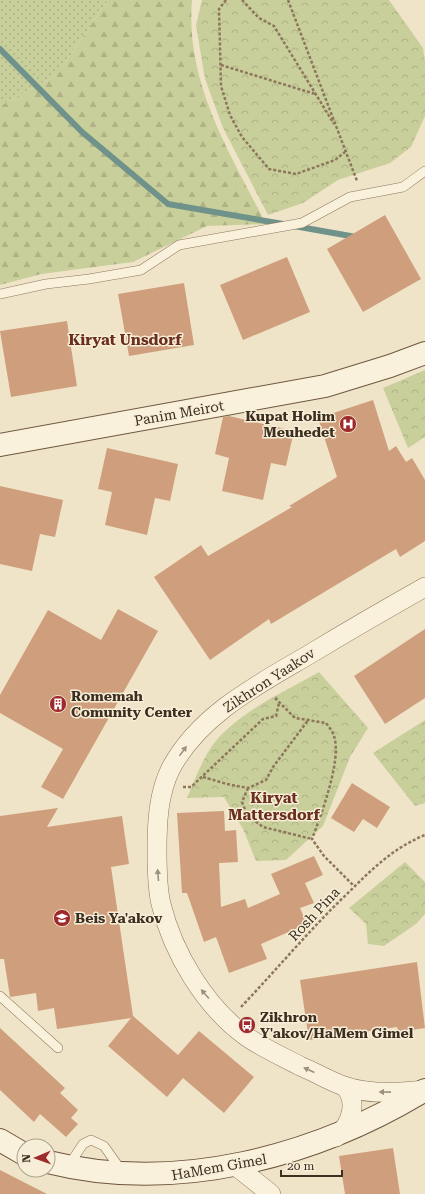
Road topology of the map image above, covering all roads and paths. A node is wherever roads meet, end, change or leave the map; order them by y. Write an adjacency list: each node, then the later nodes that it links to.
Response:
1 (226, 0): 4 (path)
2 (242, 0): 5 (path)
3 (288, 0): 6 (path)
4 (221, 64): 5 (path); 7 (path)
5 (316, 94): 6 (path)
6 (337, 129): 7 (path)
7 (346, 152): 9 (path)
8 (425, 171): 9 (lane)
9 (362, 195): 10 (lane)
10 (0, 294)
11 (425, 353): 12 (street, Panim Meirot)
12 (0, 445)
13 (425, 587): 14 (street, Zikhron Yaakov)
14 (262, 682): 15 (path); 18 (street, Zikhron Yaakov, one-way to 14)
15 (279, 703): 16 (path); 17 (path)
16 (309, 719): 19 (path); 21 (path)
17 (203, 776): 18 (path); 19 (path)
18 (165, 786): 24 (street, Zikhron Yaakov, one-way to 18)
19 (248, 788): 21 (path)
20 (425, 835): 22 (path, Rosh Pina)
21 (312, 838): 22 (path)
22 (354, 886): 24 (path, Rosh Pina)
23 (0, 996): 25 (lane)
24 (228, 1020): 26 (street, Zikhron Yaakov, one-way to 24)
25 (58, 1048)
26 (344, 1086): 27 (street, Zikhron Yaakov, one-way to 26); 28 (street)
27 (425, 1090): 28 (street, HaMem Gimel)
28 (336, 1137): 32 (street, HaMem Gimel)
29 (0, 1140): 30 (street)
30 (16, 1149)
31 (58, 1165): 33 (street, HaMem Gimel); 33 (lane)
32 (237, 1167): 33 (street, HaMem Gimel); 34 (street)
33 (125, 1176)
34 (271, 1194)

